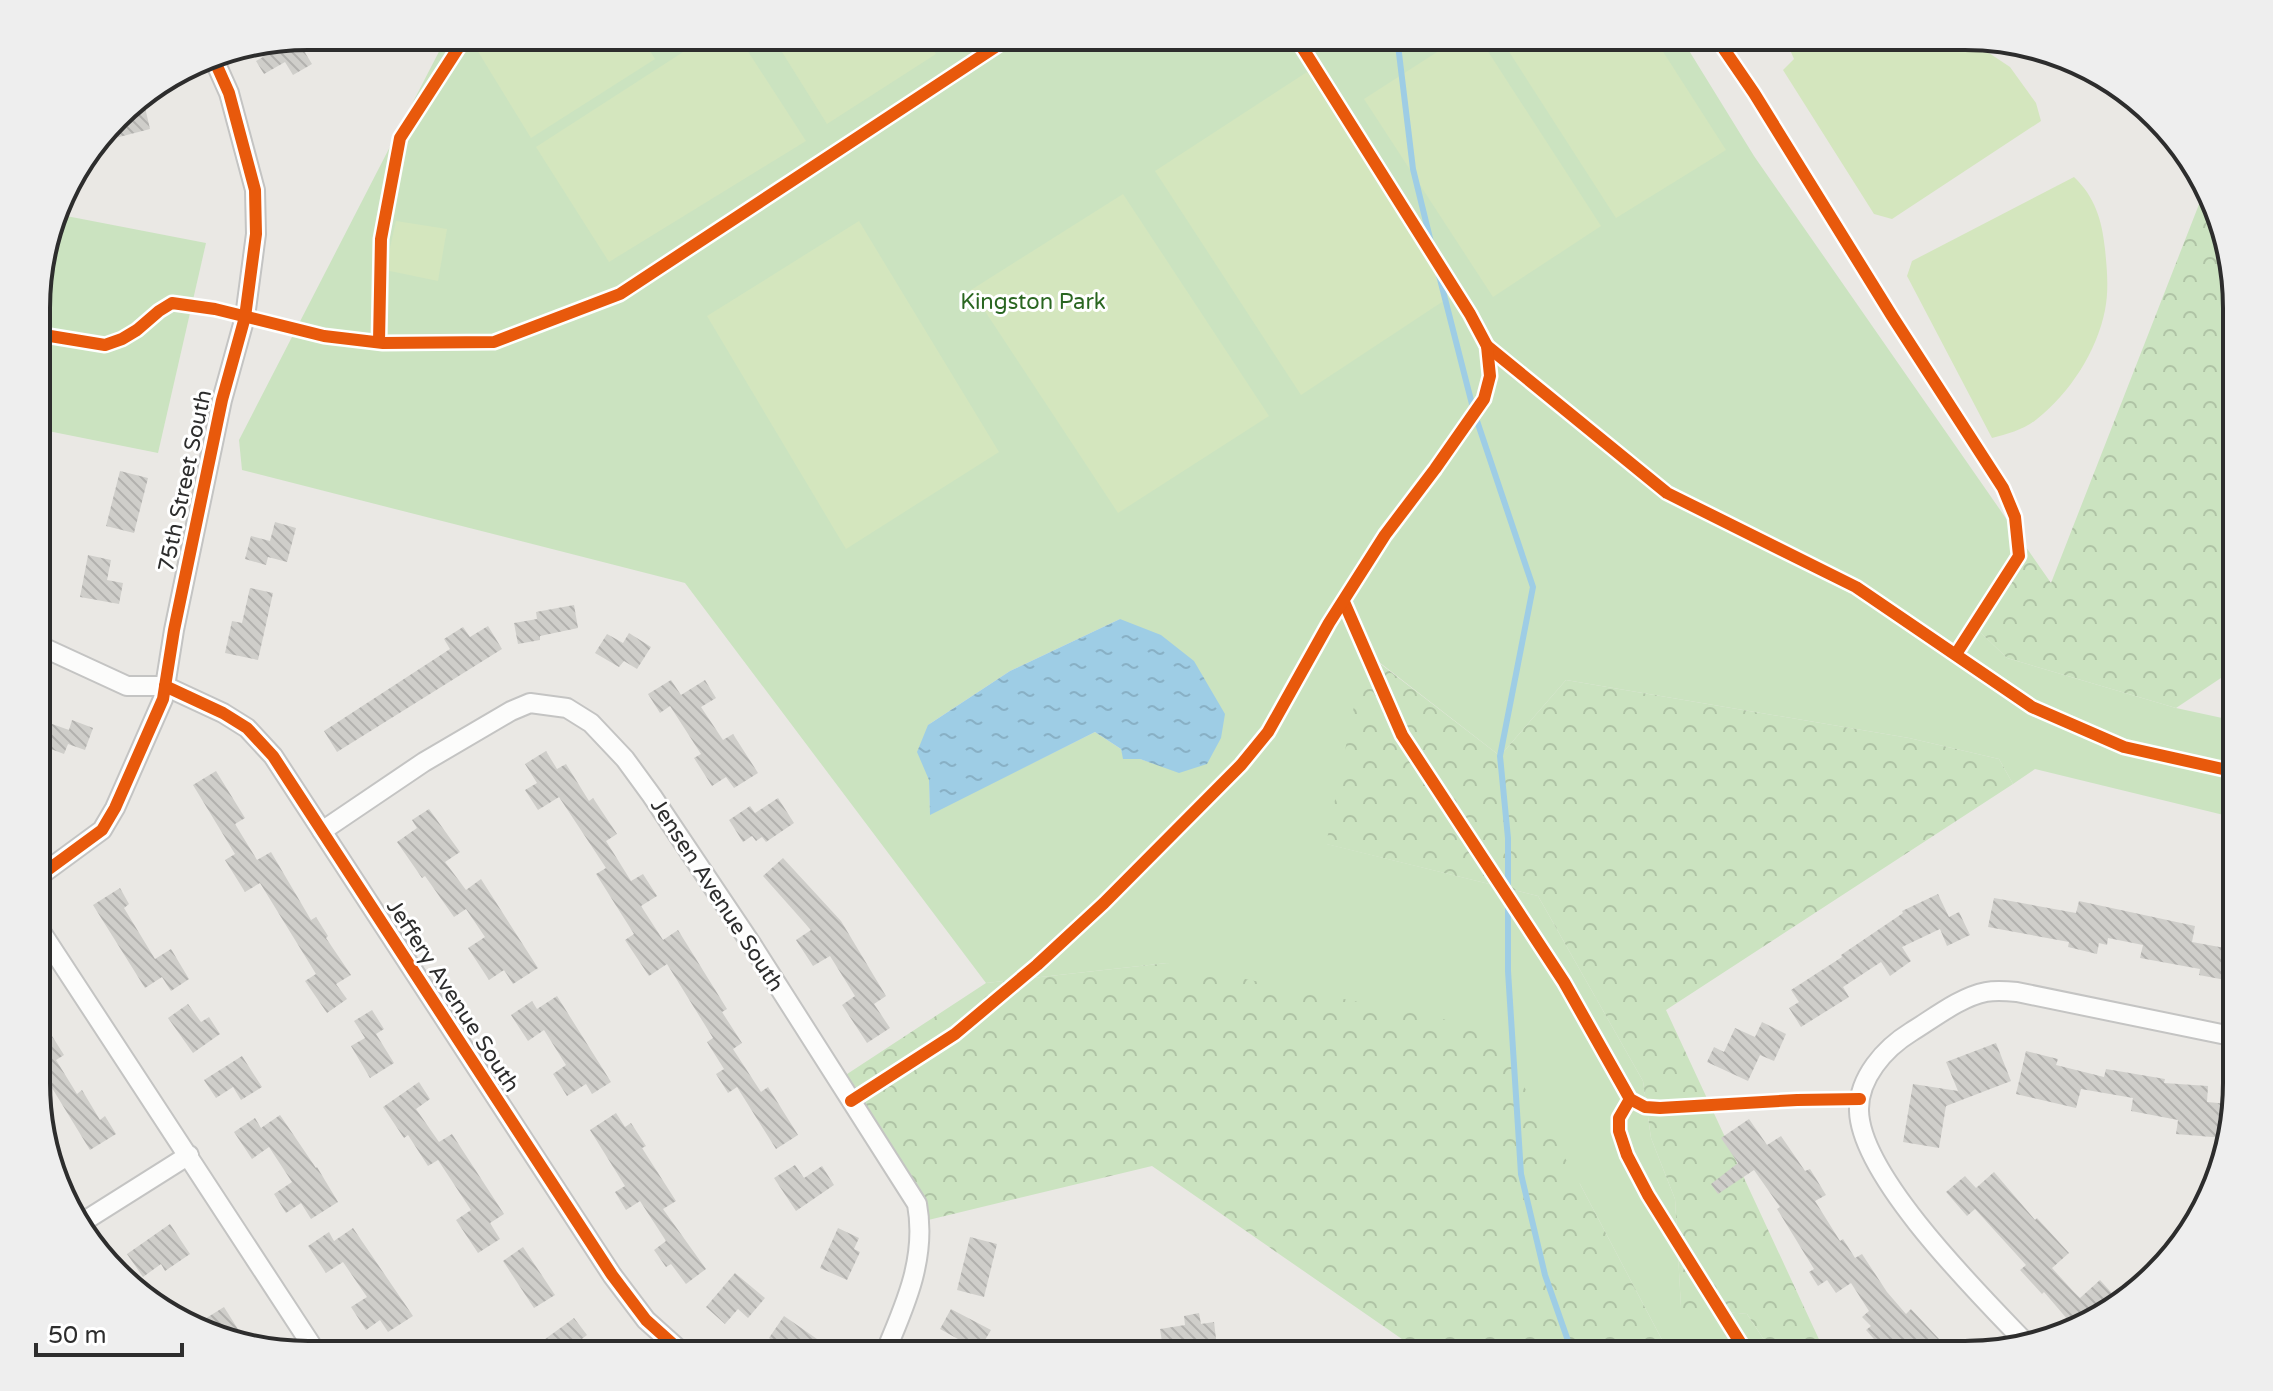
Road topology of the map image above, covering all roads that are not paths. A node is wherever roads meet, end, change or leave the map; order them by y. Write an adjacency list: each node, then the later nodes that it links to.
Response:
1 (217, 67): 3 (street, 75th Street South)
2 (50, 651): 3 (street)
3 (165, 686): 4 (street, Jeffery Avenue South); 5 (street, 75th Street South)
4 (322, 831): 12 (street, Jeffery Avenue South); 13 (street, Jensen Avenue South)
5 (50, 868)
6 (50, 945): 8 (street)
7 (2222, 1034): 10 (street)
8 (189, 1155): 9 (street); 11 (street)
9 (89, 1218)
10 (2018, 1335)
11 (309, 1341)
12 (669, 1341)
13 (890, 1341)

